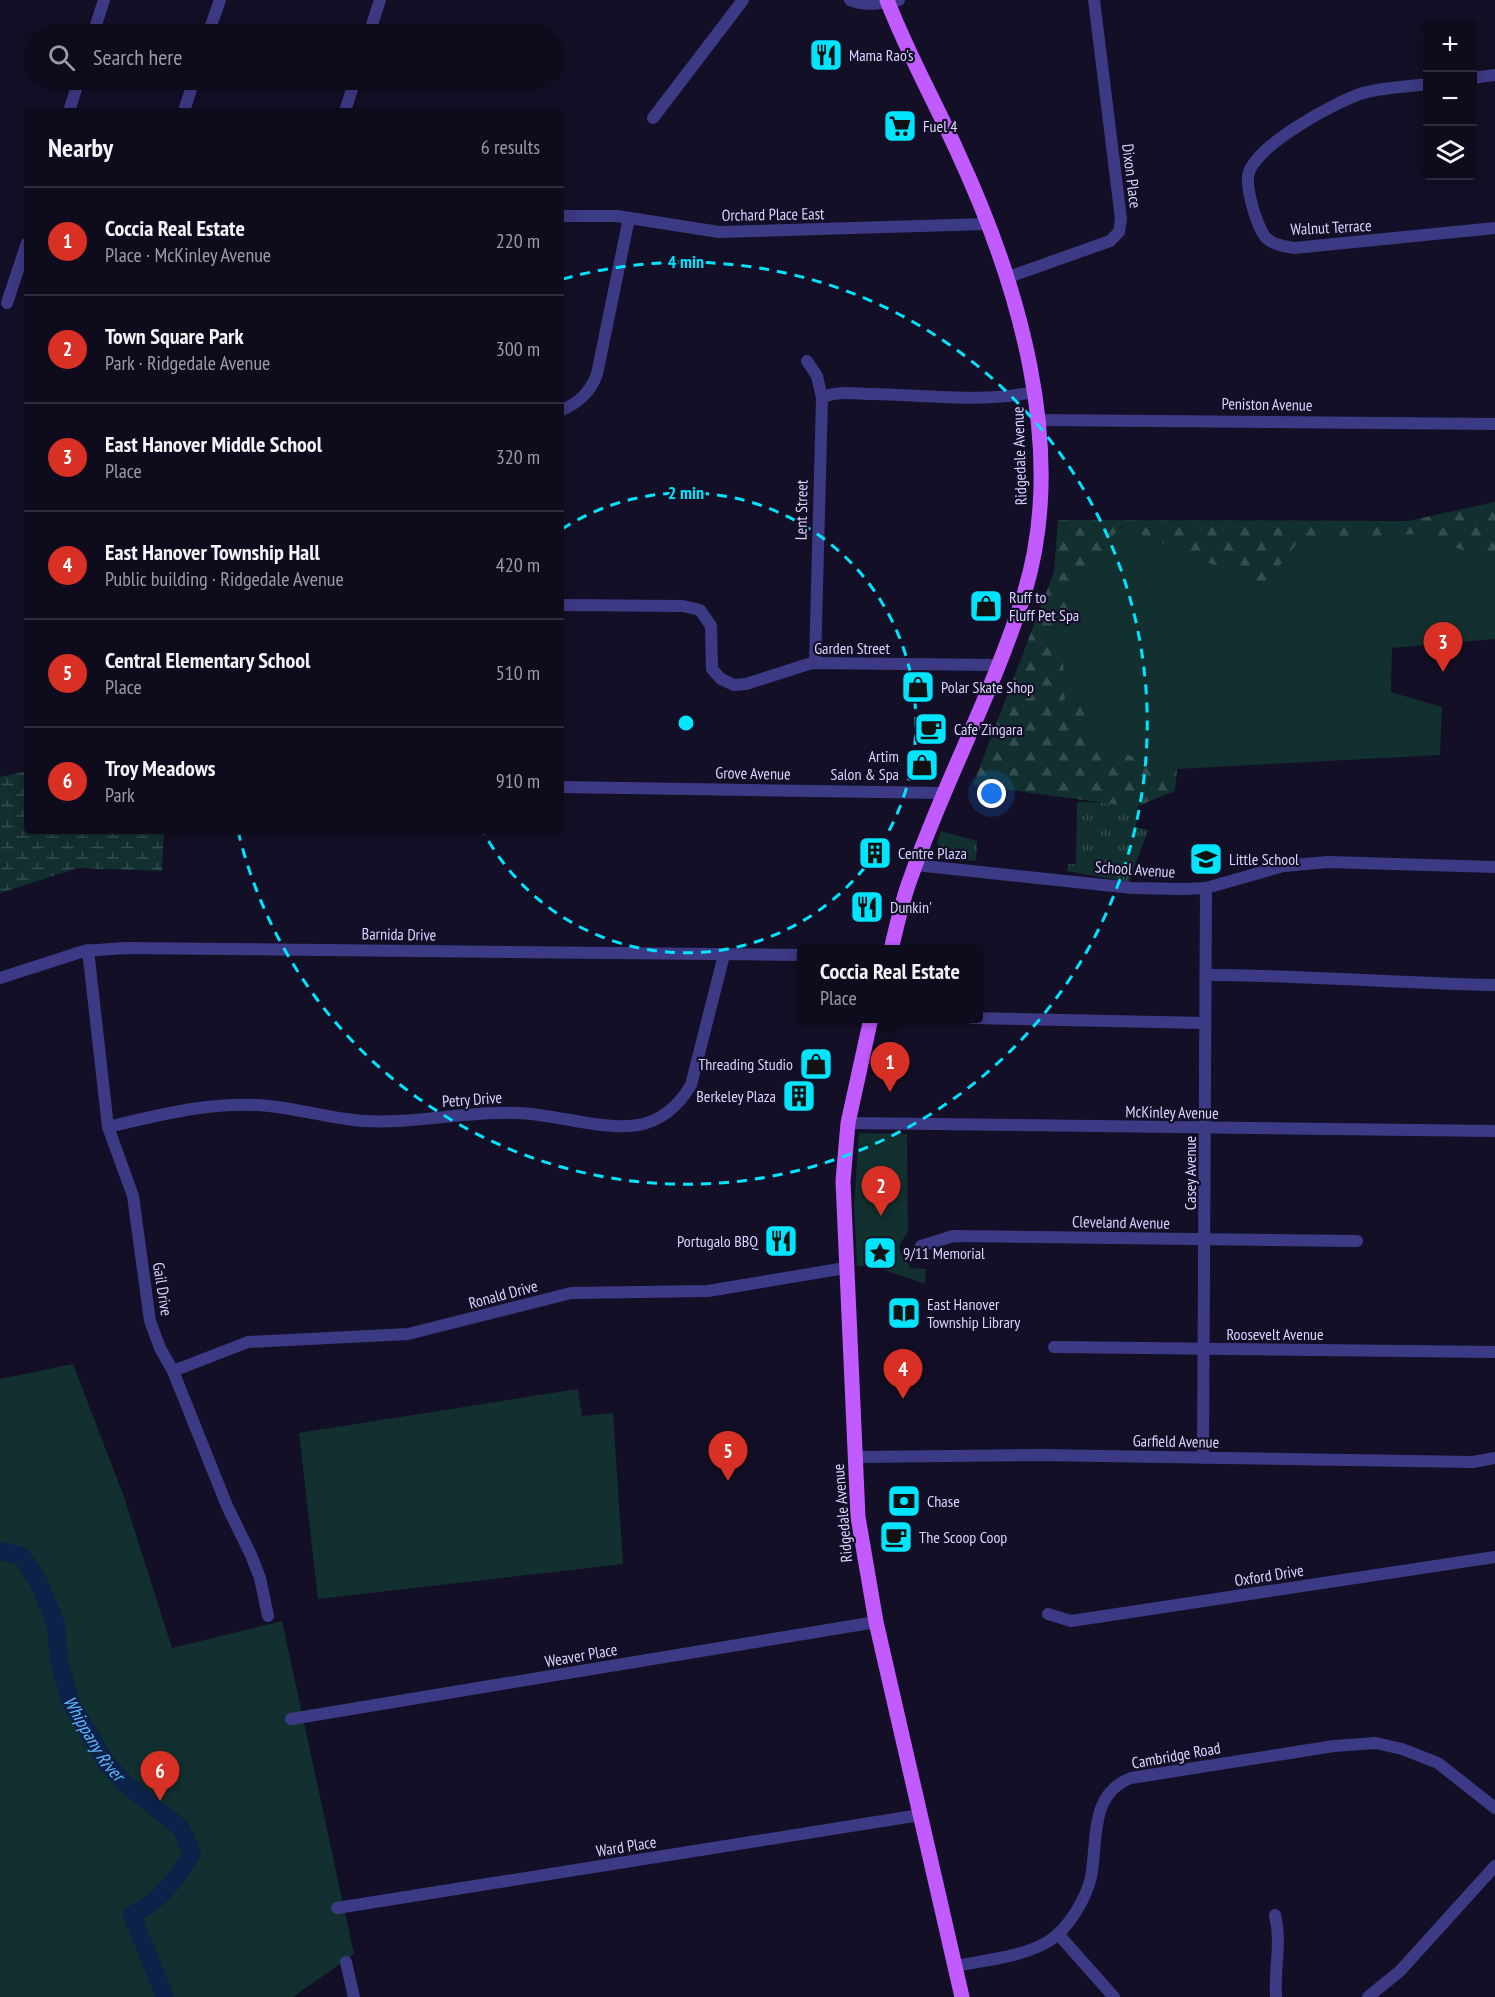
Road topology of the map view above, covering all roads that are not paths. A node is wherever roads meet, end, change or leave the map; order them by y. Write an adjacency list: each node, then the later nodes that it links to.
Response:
1 (104, 0): 8 (street)
2 (220, 0): 9 (street)
3 (380, 0): 10 (street)
4 (743, 0): 20 (street)
5 (850, 0): 7 (street)
6 (1094, 0): 26 (street, Dixon Place)
7 (891, 1): 23 (main road, Ridgedale Avenue)
8 (96, 24)
9 (212, 24)
10 (372, 24)
11 (1495, 75): 12 (street)
12 (1477, 77)
13 (1423, 85): 24 (street, Walnut Terrace)
14 (76, 90): 17 (street)
15 (191, 90): 18 (street)
16 (352, 90): 19 (street)
17 (70, 108)
18 (185, 108)
19 (346, 108)
20 (654, 118)
21 (564, 216): 22 (street, Orchard Place East)
22 (629, 218): 23 (street, Orchard Place East); 31 (street)
23 (986, 224): 26 (main road, Ridgedale Avenue)
24 (1495, 228)
25 (24, 252): 27 (street)
26 (1006, 278): 29 (main road, Ridgedale Avenue)
27 (8, 303)
28 (807, 361): 30 (street, Lent Street)
29 (1034, 393): 30 (street); 32 (main road, Ridgedale Avenue)
30 (822, 398): 35 (street, Lent Street)
31 (564, 408)
32 (1038, 420): 33 (street, Peniston Avenue); 36 (main road, Ridgedale Avenue)
33 (1495, 424)
34 (564, 605): 35 (street, Garden Street)
35 (815, 663): 36 (street, Garden Street)
36 (998, 665): 38 (main road, Ridgedale Avenue)
37 (564, 787): 38 (street, Grove Avenue)
38 (944, 793): 39 (main road, Ridgedale Avenue)
39 (915, 865): 41 (street, School Avenue); 42 (main road, Ridgedale Avenue)
40 (1495, 867): 41 (street, School Avenue)
41 (1206, 888): 46 (street, Casey Avenue)
42 (892, 945)
43 (88, 950): 44 (street, Barnida Drive); 47 (street, Barnida Drive); 53 (street, Gail Drive)
44 (724, 955): 45 (street, Barnida Drive); 53 (street, Petry Drive)
45 (797, 955)
46 (1206, 975): 48 (street); 51 (street, Casey Avenue)
47 (0, 978)
48 (1495, 985)
49 (983, 1018): 51 (street)
50 (870, 1023): 52 (main road, Ridgedale Avenue)
51 (1205, 1023): 54 (street, Casey Avenue)
52 (848, 1123): 54 (street, McKinley Avenue); 59 (main road, Ridgedale Avenue)
53 (108, 1127): 63 (street, Gail Drive)
54 (1207, 1129): 55 (street, McKinley Avenue); 56 (street, Casey Avenue)
55 (1495, 1131)
56 (1206, 1241): 57 (street, Cleveland Avenue); 58 (street, Cleveland Avenue); 61 (street, Casey Avenue)
57 (1357, 1241)
58 (921, 1246)
59 (845, 1268): 63 (street, Ronald Drive); 64 (main road, Ridgedale Avenue)
60 (1054, 1347): 61 (street, Roosevelt Avenue)
61 (1204, 1350): 62 (street, Roosevelt Avenue); 65 (street, Casey Avenue)
62 (1495, 1352)
63 (173, 1371): 69 (street, Gail Drive)
64 (856, 1456): 65 (street, Garfield Avenue); 70 (main road, Ridgedale Avenue)
65 (1203, 1458): 66 (street, Garfield Avenue)
66 (1495, 1458)
67 (1495, 1557): 68 (street, Oxford Drive)
68 (1048, 1614)
69 (268, 1616)
70 (876, 1622): 71 (street, Weaver Place); 73 (main road, Ridgedale Avenue)
71 (291, 1719)
72 (1495, 1808): 77 (street, Cambridge Road)
73 (920, 1815): 75 (street, Ward Place); 79 (main road, Ridgedale Avenue)
74 (1495, 1866): 84 (street)
75 (337, 1908)
76 (1275, 1915): 83 (street)
77 (1058, 1934): 79 (street, Cambridge Road); 82 (street)
78 (346, 1962): 80 (street)
79 (956, 1966): 81 (main road, Ridgedale Avenue)
80 (354, 1997)
81 (962, 1997)
82 (1114, 1997)
83 (1276, 1997)
84 (1368, 1997)

